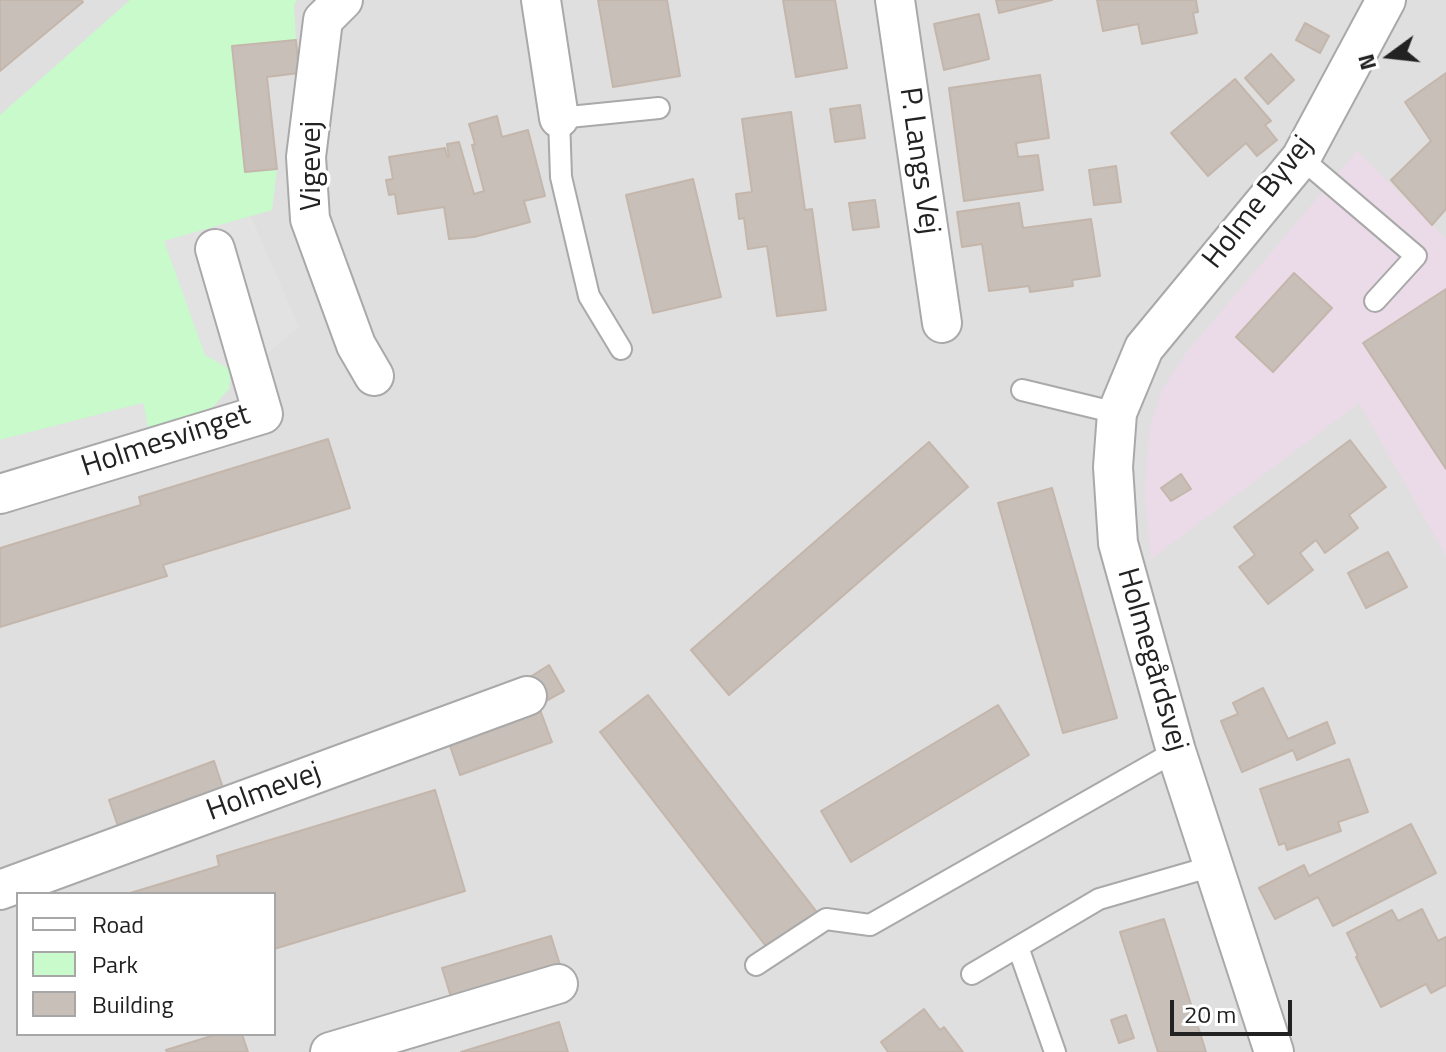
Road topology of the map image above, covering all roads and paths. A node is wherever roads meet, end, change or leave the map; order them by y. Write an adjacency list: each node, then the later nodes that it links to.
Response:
1 (343, 0): 13 (street, Vigevej)
2 (541, 0): 6 (street)
3 (895, 0): 11 (street, P. Langs Vej)
4 (1386, 0): 7 (street, Holme Byvej)
5 (659, 108): 6 (lane)
6 (559, 118): 12 (lane)
7 (1301, 158): 9 (street, Holme Byvej); 10 (lane)
8 (215, 249): 16 (street, Holmesvinget)
9 (1200, 279): 15 (street, Holmegårdsvej)
10 (1375, 301)
11 (942, 323)
12 (621, 349)
13 (374, 376)
14 (1022, 390): 15 (lane)
15 (1117, 413): 18 (street, Holmegårdsvej)
16 (0, 494)
17 (527, 696): 20 (street, Holmevej)
18 (1176, 751): 19 (street, Holmegårdsvej); 22 (lane)
19 (1213, 866): 21 (lane); 27 (street, Holmegårdsvej)
20 (0, 890)
21 (1018, 947): 23 (lane); 26 (lane)
22 (756, 965)
23 (972, 974)
24 (558, 984): 25 (street)
25 (330, 1052)
26 (1055, 1052)
27 (1274, 1052)

